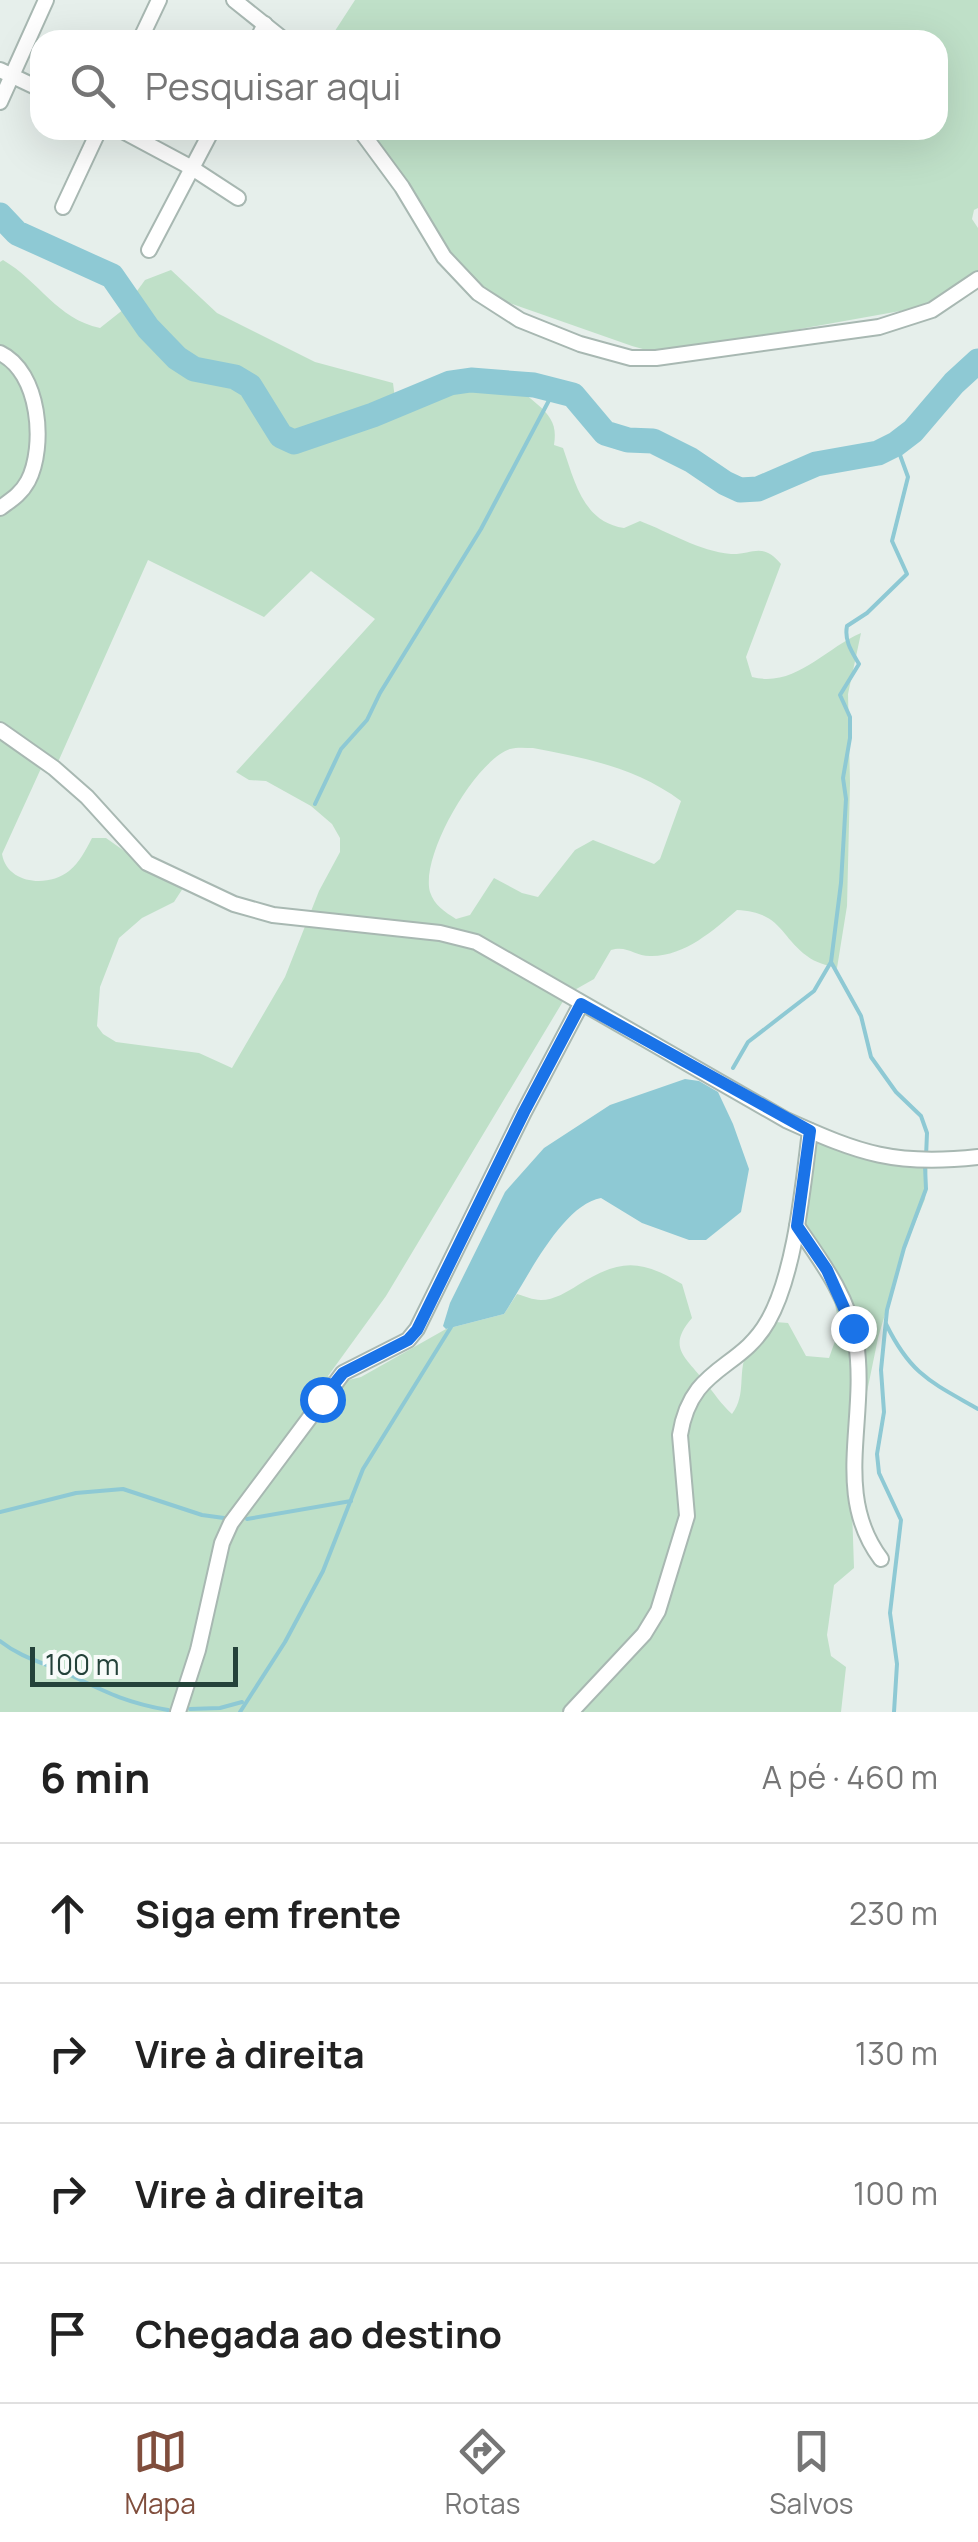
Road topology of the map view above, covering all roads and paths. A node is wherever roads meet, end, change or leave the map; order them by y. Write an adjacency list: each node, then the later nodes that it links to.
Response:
1 (46, 0): 8 (street)
2 (159, 0): 5 (street)
3 (234, 0): 4 (street)
4 (265, 24): 6 (street); 7 (street)
5 (145, 30)
6 (262, 30)
7 (272, 30)
8 (6, 72): 9 (street); 10 (street)
9 (30, 84)
10 (0, 102)
11 (94, 140): 17 (street)
12 (139, 140): 15 (street)
13 (207, 140): 15 (street)
14 (367, 140): 19 (street)
15 (192, 168): 16 (street); 18 (street)
16 (238, 198)
17 (62, 208)
18 (149, 250)
19 (978, 279)
20 (0, 353): 21 (street)
21 (0, 508)
22 (0, 730): 23 (street)
23 (581, 1004): 24 (street); 28 (street)
24 (810, 1131): 25 (street); 26 (street)
25 (978, 1157)
26 (797, 1226): 27 (street); 29 (street)
27 (881, 1560)
28 (178, 1712)
29 (571, 1712)

